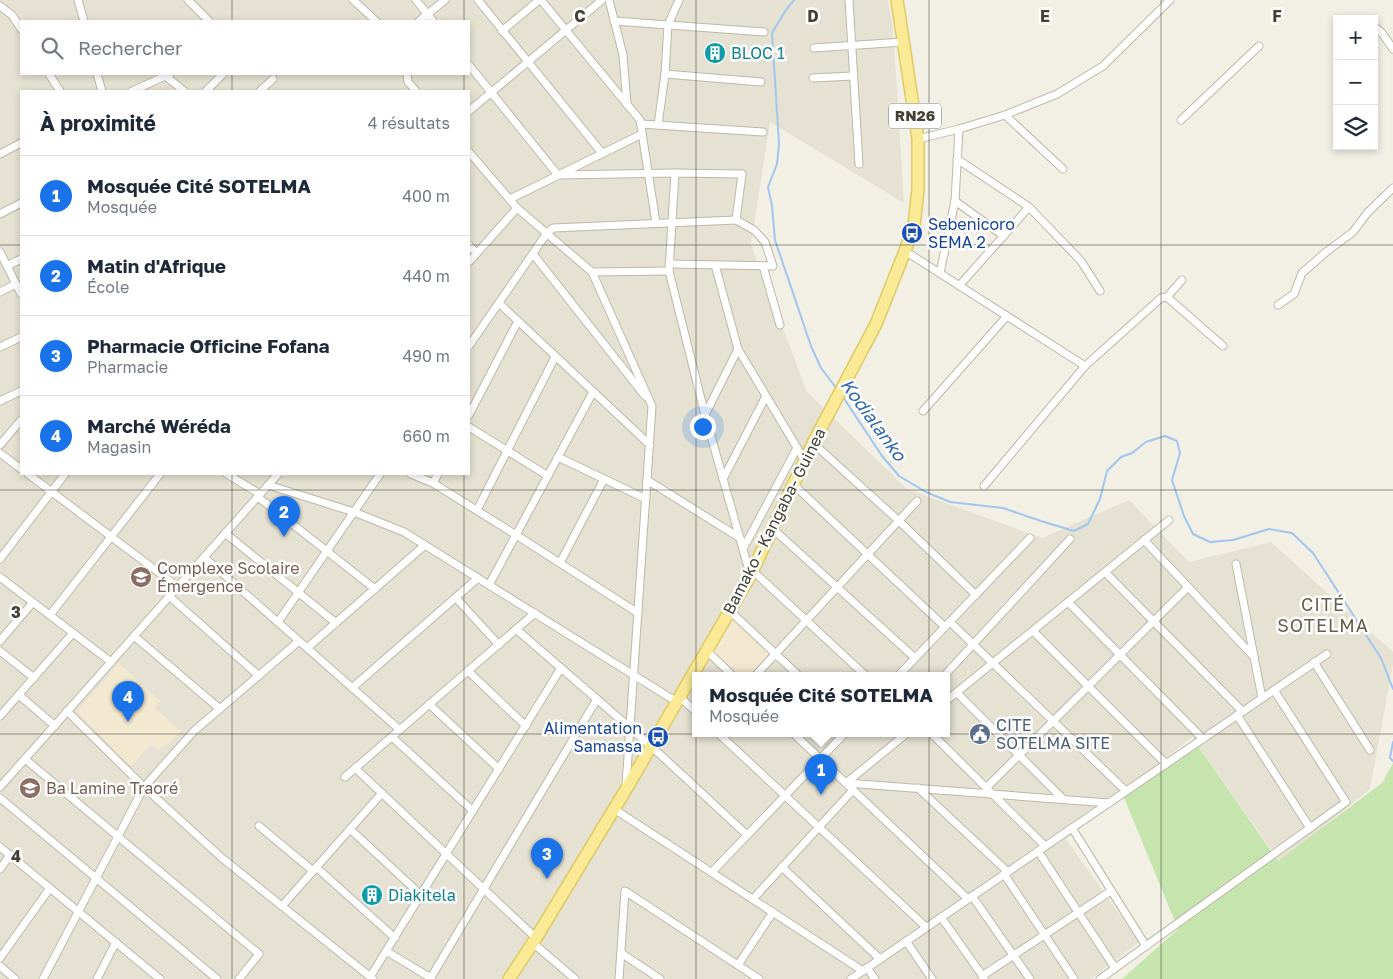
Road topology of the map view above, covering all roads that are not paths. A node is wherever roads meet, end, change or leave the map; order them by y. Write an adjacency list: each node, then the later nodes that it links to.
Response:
1 (78, 0): 16 (street)
2 (188, 0): 17 (street)
3 (353, 0): 18 (street)
4 (416, 0): 15 (street)
5 (445, 0): 15 (street)
6 (478, 0): 26 (street)
7 (540, 0): 24 (street); 26 (street)
8 (602, 0): 24 (street)
9 (609, 0): 21 (street)
10 (679, 0): 22 (street)
11 (849, 0): 29 (street)
12 (897, 0): 28 (main road, Bamako - Kangaba- Guinea / RN26)
13 (1170, 0): 56 (street)
14 (0, 6): 23 (street)
15 (428, 14): 19 (street); 20 (street)
16 (84, 20)
17 (208, 20)
18 (375, 20)
19 (420, 20)
20 (432, 20)
21 (614, 20): 22 (street); 54 (street)
22 (668, 25): 27 (street); 35 (street)
23 (20, 27)
24 (566, 30): 33 (street); 54 (street)
25 (1378, 30): 32 (street)
26 (502, 31): 33 (street)
27 (764, 32)
28 (903, 42): 29 (street); 63 (main road, Bamako - Kangaba- Guinea / RN26)
29 (851, 46): 31 (street); 42 (street)
30 (1259, 46): 57 (street)
31 (814, 48)
32 (1393, 49)
33 (528, 62): 53 (street); 66 (street)
34 (470, 66): 53 (street)
35 (665, 74): 45 (street); 59 (street)
36 (50, 75): 46 (street)
37 (97, 75): 47 (street)
38 (164, 75): 48 (street)
39 (167, 75): 49 (street)
40 (222, 75): 50 (street)
41 (407, 75): 52 (street)
42 (853, 76): 43 (street); 69 (street)
43 (813, 78)
44 (273, 79): 51 (street)
45 (761, 82)
46 (59, 90)
47 (102, 90)
48 (134, 90)
49 (183, 90)
50 (207, 90)
51 (261, 90)
52 (414, 90)
53 (491, 92): 55 (street); 73 (street)
54 (627, 104): 58 (street)
55 (470, 110)
56 (1005, 115): 60 (street); 70 (street)
57 (1181, 120)
58 (641, 124): 59 (street); 62 (street)
59 (658, 125): 61 (street)
60 (959, 129): 63 (street); 68 (street)
61 (763, 132)
62 (642, 134): 66 (street); 72 (street)
63 (918, 138): 87 (main road, Bamako - Kangaba- Guinea / RN26)
64 (20, 144): 67 (street)
65 (470, 153): 75 (street)
66 (602, 153): 73 (street)
67 (0, 154)
68 (958, 159): 76 (street); 78 (street)
69 (858, 164)
70 (1063, 169)
71 (675, 173): 72 (street); 81 (street); 83 (street)
72 (648, 174): 73 (street); 82 (street)
73 (558, 175): 75 (street)
74 (1393, 188): 107 (street)
75 (510, 199): 79 (street)
76 (955, 201): 85 (street); 98 (street)
77 (20, 204): 80 (street)
78 (1029, 207): 85 (street); 102 (street)
79 (518, 208): 84 (street); 89 (street)
80 (0, 214)
81 (736, 220): 83 (street); 95 (street)
82 (656, 223): 83 (street); 84 (street)
83 (672, 223): 96 (street)
84 (547, 233): 90 (street); 97 (street)
85 (1004, 236): 101 (street)
86 (470, 246): 89 (street)
87 (906, 251): 98 (street); 128 (main road, Bamako - Kangaba- Guinea / RN26)
88 (0, 252): 94 (street)
89 (476, 253): 92 (street)
90 (533, 254): 106 (street); 122 (street)
91 (20, 260): 94 (street)
92 (470, 261)
93 (715, 265): 95 (street); 96 (street); 115 (street)
94 (7, 266): 100 (street)
95 (763, 266): 110 (street)
96 (669, 268): 97 (street); 125 (street)
97 (592, 272): 122 (street)
98 (940, 273): 101 (street)
99 (1182, 280): 105 (street)
100 (16, 284): 103 (street); 104 (street)
101 (959, 286): 108 (street)
102 (1100, 291)
103 (0, 292)
104 (20, 292)
105 (1168, 297): 113 (street); 117 (street)
106 (498, 303): 109 (street); 112 (street)
107 (1278, 305)
108 (1007, 316): 117 (street); 123 (street)
109 (518, 321): 116 (street); 124 (street)
110 (780, 325)
111 (20, 337): 114 (street)
112 (470, 345)
113 (1223, 346)
114 (0, 347)
115 (738, 349): 120 (street); 125 (street)
116 (555, 356): 119 (street); 132 (street)
117 (1085, 366): 152 (street)
118 (20, 391): 121 (street)
119 (593, 392): 130 (street); 134 (street)
120 (766, 396): 131 (street); 147 (street)
121 (0, 401)
122 (652, 406): 130 (street)
123 (923, 411)
124 (470, 413)
125 (704, 415): 147 (street)
126 (20, 421): 129 (street)
127 (470, 429): 132 (street)
128 (813, 443): 135 (main road, Bamako - Kangaba- Guinea / RN26); 160 (street)
129 (0, 445)
130 (650, 445): 148 (street)
131 (797, 448): 135 (street); 170 (street)
132 (507, 451): 145 (street); 157 (street)
133 (0, 453): 136 (street)
134 (558, 457): 145 (street); 146 (street)
135 (805, 461): 151 (main road, Bamako - Kangaba- Guinea / RN26)
136 (20, 468)
137 (29, 475): 153 (street)
138 (64, 475): 153 (street)
139 (159, 475): 164 (street)
140 (229, 475): 154 (street)
141 (276, 475): 150 (street)
142 (379, 475): 158 (street)
143 (413, 475): 149 (street)
144 (437, 475): 149 (street)
145 (548, 476): 163 (street)
146 (604, 479): 155 (street); 175 (street)
147 (723, 479): 165 (street)
148 (647, 480): 155 (street); 165 (street)
149 (433, 483): 157 (street)
150 (268, 485): 154 (street); 158 (street)
151 (794, 486): 161 (main road, Bamako - Kangaba- Guinea / RN26); 172 (street)
152 (984, 486)
153 (51, 491): 164 (street); 174 (street)
154 (259, 495): 162 (street); 171 (street)
155 (646, 499): 194 (street)
156 (918, 501): 160 (street)
157 (477, 510): 163 (street)
158 (354, 512): 169 (street); 171 (street)
159 (1170, 520): 168 (street)
160 (899, 521): 172 (street); 187 (street)
161 (773, 529): 178 (main road, Bamako - Kangaba- Guinea / RN26); 183 (street)
162 (225, 533): 173 (street); 186 (street)
163 (516, 535): 175 (street); 181 (street)
164 (111, 537): 182 (street); 195 (street)
165 (740, 538): 170 (street)
166 (1030, 538): 187 (street)
167 (1070, 539): 207 (street)
168 (1144, 540): 177 (street); 184 (street)
169 (425, 545): 180 (street); 185 (street)
170 (743, 549): 178 (street)
171 (327, 551): 185 (street); 186 (street)
172 (868, 554): 183 (street); 200 (street)
173 (204, 557): 182 (street); 198 (street)
174 (0, 559)
175 (560, 563): 194 (street)
176 (1236, 564): 215 (street)
177 (1105, 572): 191 (street); 197 (street)
178 (752, 574): 192 (main road, Bamako - Kangaba- Guinea / RN26); 196 (street)
179 (0, 577): 190 (street)
180 (478, 578): 181 (street); 189 (street)
181 (489, 585): 193 (street)
182 (178, 587): 188 (street)
183 (837, 587): 196 (street); 216 (street)
184 (1188, 587): 197 (street); 215 (street)
185 (375, 589): 199 (street)
186 (298, 593): 198 (street); 199 (street)
187 (976, 595): 200 (street)
188 (169, 596): 204 (street); 230 (street)
189 (456, 598): 208 (street); 234 (street)
190 (33, 602): 195 (street); 205 (street)
191 (1068, 602): 202 (street); 214 (street)
192 (730, 611): 211 (main road, Bamako - Kangaba- Guinea / RN26); 212 (street)
193 (535, 613): 201 (street); 229 (street)
194 (638, 613): 229 (street)
195 (50, 615): 203 (street)
196 (806, 621): 212 (street); 226 (street)
197 (1154, 621): 214 (street); 246 (street)
198 (278, 622): 206 (street)
199 (336, 622): 209 (street)
200 (948, 624): 207 (street); 216 (street)
201 (516, 629): 208 (street); 220 (street)
202 (1033, 631): 219 (street); 233 (street)
203 (74, 633): 217 (street); 232 (street)
204 (134, 636): 217 (street); 243 (street)
205 (0, 641)
206 (299, 641): 209 (street); 230 (street)
207 (973, 644): 219 (street); 228 (street)
208 (498, 645): 221 (street)
209 (307, 648): 234 (street)
210 (0, 650): 232 (street)
211 (707, 651): 222 (main road, Bamako - Kangaba- Guinea / RN26); 223 (street)
212 (776, 654): 224 (street); 225 (street)
213 (1327, 654): 218 (street)
214 (1120, 655): 233 (street); 259 (street)
215 (1254, 657): 239 (street)
216 (915, 658): 227 (street)
217 (111, 662): 245 (street)
218 (1314, 662): 235 (street); 261 (street)
219 (993, 663): 236 (street); 248 (street)
220 (561, 668): 240 (street); 250 (street)
221 (468, 671): 242 (street); 250 (street)
222 (695, 672)
223 (729, 672)
224 (759, 672)
225 (795, 672)
226 (862, 672)
227 (902, 672)
228 (948, 672)
229 (633, 674): 241 (street); 251 (street)
230 (259, 676): 243 (street)
231 (692, 677): 241 (main road, Bamako - Kangaba- Guinea / RN26)
232 (34, 678): 237 (street)
233 (1088, 686): 248 (street); 265 (street)
234 (352, 688): 252 (street)
235 (1274, 690): 239 (street); 288 (street)
236 (956, 693): 238 (street); 262 (street)
237 (19, 695): 247 (street); 249 (street)
238 (950, 698)
239 (1262, 698): 246 (street)
240 (597, 699): 251 (street); 304 (street)
241 (679, 699): 244 (street); 260 (main road, Bamako - Kangaba- Guinea / RN26)
242 (429, 704): 252 (street); 267 (street)
243 (220, 709): 271 (street)
244 (692, 709)
245 (67, 711): 249 (street); 271 (street)
246 (1240, 713): 259 (street); 288 (street)
247 (0, 716)
248 (1054, 721): 262 (street); 276 (street)
249 (54, 726): 264 (street)
250 (526, 726): 267 (street)
251 (630, 728): 260 (street); 275 (street)
252 (400, 730): 253 (street)
253 (392, 737): 266 (street); 284 (street)
254 (722, 737): 279 (street)
255 (797, 737): 263 (street)
256 (841, 737): 263 (street)
257 (902, 737): 269 (street)
258 (935, 737): 273 (street)
259 (1202, 739): 265 (street)
260 (651, 746): 275 (main road, Bamako - Kangaba- Guinea / RN26); 291 (street)
261 (1370, 750)
262 (1019, 755): 273 (street); 281 (street)
263 (820, 758): 269 (street); 279 (street)
264 (25, 759): 270 (street); 290 (street)
265 (1166, 764): 276 (street)
266 (355, 768): 268 (street); 277 (street)
267 (499, 769): 284 (street)
268 (345, 777)
269 (846, 783): 272 (street); 274 (street)
270 (0, 787)
271 (144, 788): 290 (street); 309 (street)
272 (918, 788): 278 (street); 301 (street)
273 (986, 788): 278 (street)
274 (853, 790): 286 (street); 307 (street)
275 (625, 791): 283 (main road, Bamako - Kangaba- Guinea / RN26)
276 (1126, 791): 282 (street)
277 (382, 793): 289 (street); 295 (street)
278 (993, 794): 281 (street); 292 (street)
279 (785, 795): 286 (street); 291 (street)
280 (0, 798): 302 (street)
281 (1063, 799): 282 (street)
282 (1109, 803): 287 (street)
283 (614, 809): 300 (street); 317 (main road, Bamako - Kangaba- Guinea / RN26)
284 (472, 811): 295 (street)
285 (259, 826): 299 (street)
286 (819, 827): 297 (street); 314 (street)
287 (1072, 828): 292 (street); 305 (street)
288 (1310, 828): 320 (street)
289 (350, 829): 299 (street); 306 (street)
290 (118, 836): 302 (street); 339 (street)
291 (747, 836): 300 (street)
292 (1045, 846): 294 (street)
293 (0, 847): 296 (street)
294 (1038, 851): 301 (street); 312 (street)
295 (446, 854): 304 (street); 306 (street)
296 (10, 855): 298 (street); 303 (street)
297 (782, 867): 308 (street); 325 (street)
298 (0, 869)
299 (315, 869): 309 (street); 316 (street)
300 (712, 872): 308 (street)
301 (1006, 873): 307 (street); 315 (street)
302 (96, 878): 310 (street); 338 (street)
303 (50, 888): 310 (street); 324 (street)
304 (484, 889): 317 (street); 333 (street)
305 (1111, 891): 312 (street); 320 (street)
306 (421, 895): 316 (street)
307 (970, 897): 313 (street); 323 (street)
308 (753, 899): 311 (street)
309 (282, 906): 330 (street)
310 (79, 911): 319 (street); 336 (street)
311 (773, 912): 326 (street); 329 (street)
312 (1078, 912): 315 (street); 328 (street)
313 (941, 917): 314 (street); 331 (street)
314 (926, 927): 318 (street)
315 (1045, 934): 323 (street); 349 (street)
316 (395, 938): 321 (street)
317 (535, 941): 334 (main road, Bamako - Kangaba- Guinea / RN26); 341 (street)
318 (906, 941): 325 (street); 347 (street)
319 (116, 942): 332 (street); 337 (street)
320 (1146, 946): 328 (street)
321 (386, 951): 330 (street); 333 (street)
322 (621, 953): 326 (street); 342 (street); 343 (street)
323 (1013, 955): 331 (street); 348 (street)
324 (0, 958)
325 (880, 959): 329 (street)
326 (738, 965): 344 (street)
327 (0, 966): 335 (street)
328 (1115, 968): 350 (street)
329 (865, 969): 345 (street); 346 (street)
330 (370, 976): 340 (street)
331 (983, 977)
332 (157, 978)
333 (430, 978)
334 (511, 978)
335 (14, 979)
336 (43, 979)
337 (97, 979)
338 (217, 979)
339 (239, 979)
340 (360, 979)
341 (575, 979)
342 (619, 979)
343 (660, 979)
344 (759, 979)
345 (851, 979)
346 (875, 979)
347 (932, 979)
348 (1030, 979)
349 (1074, 979)
350 (1100, 979)

